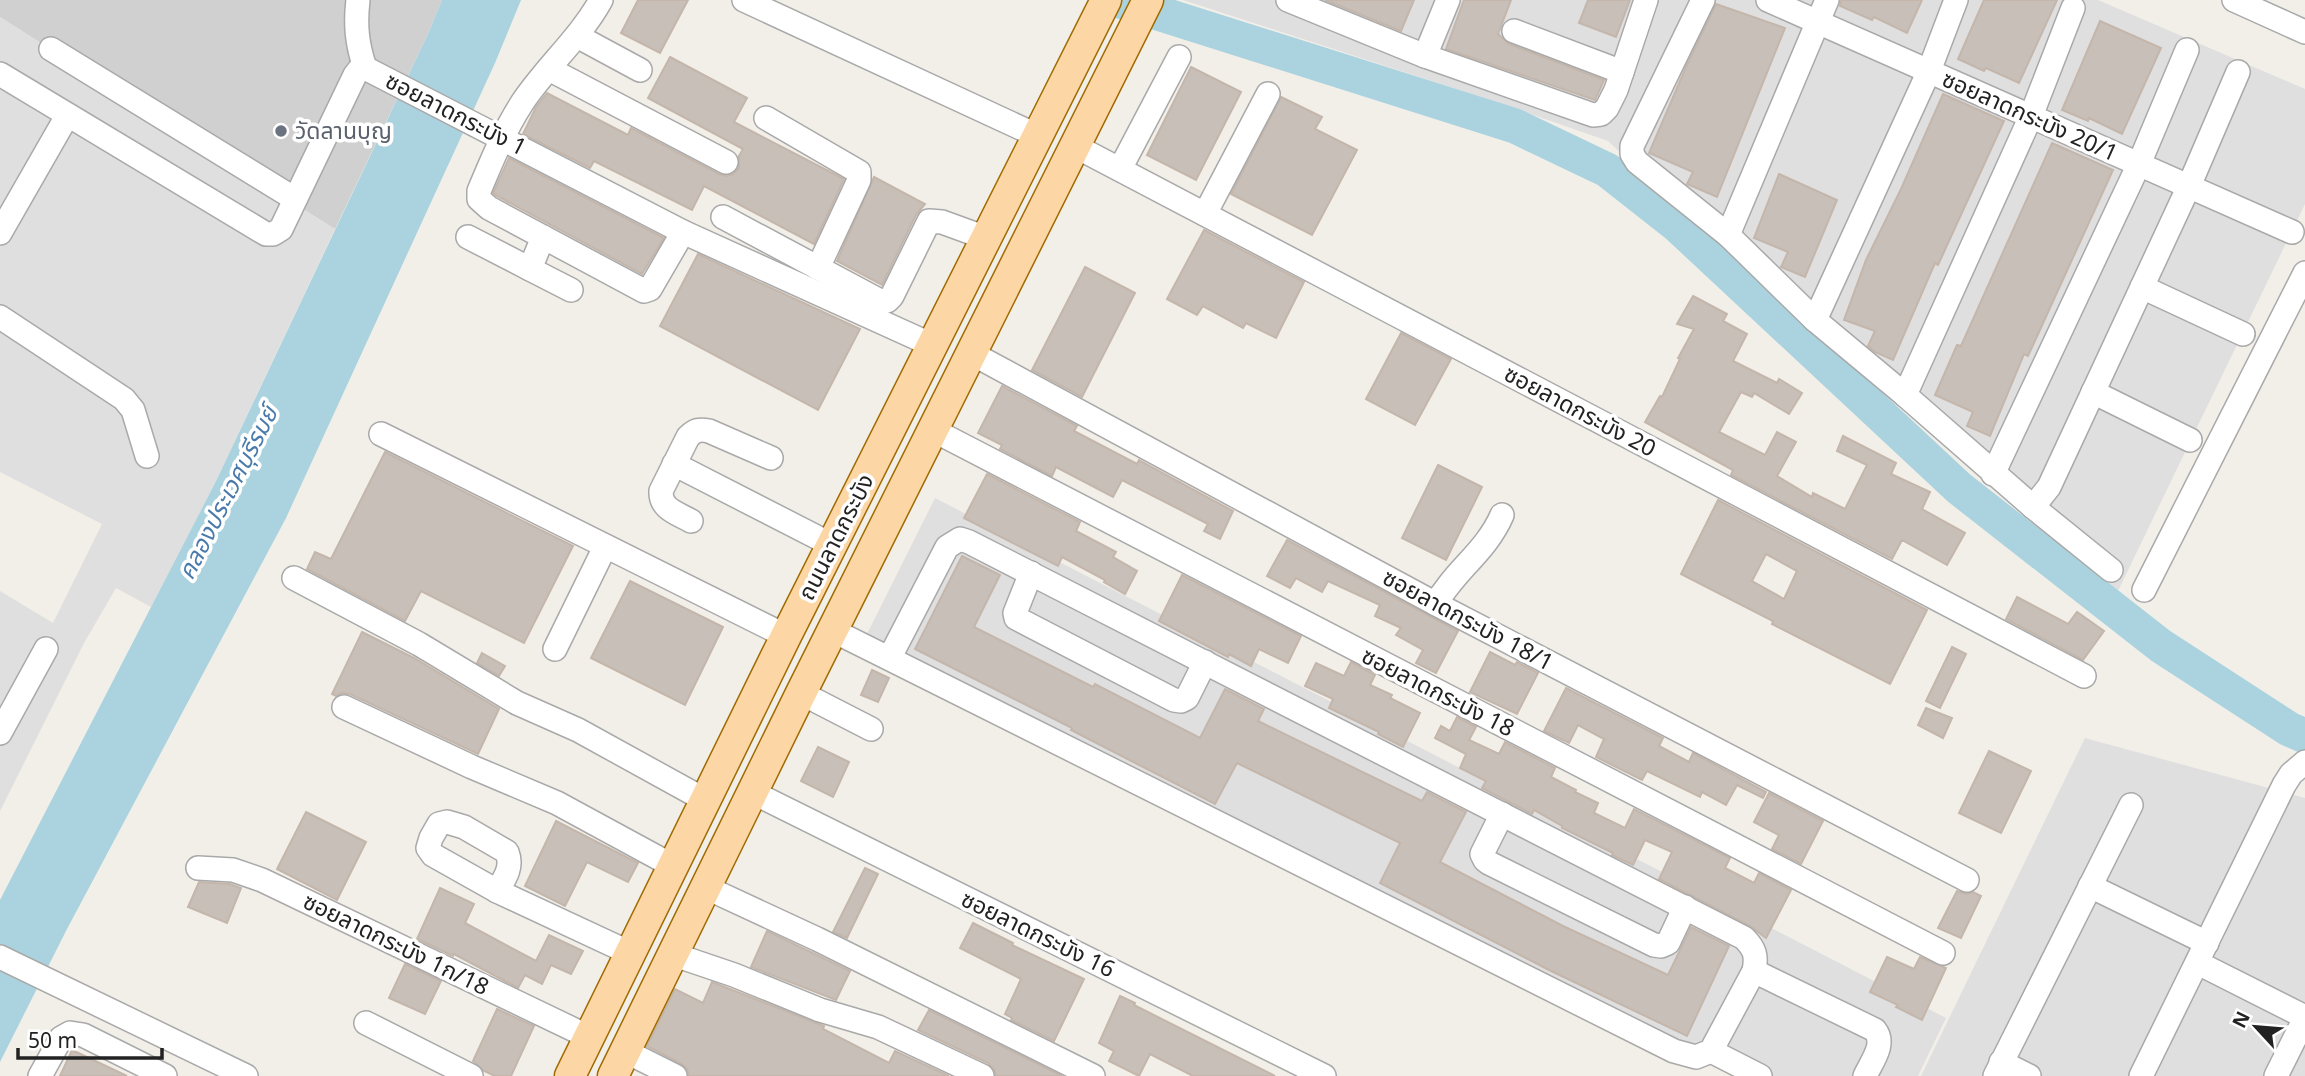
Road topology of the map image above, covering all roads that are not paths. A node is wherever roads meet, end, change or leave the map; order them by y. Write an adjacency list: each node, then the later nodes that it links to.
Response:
1 (358, 0): 23 (street)
2 (601, 0): 18 (street)
3 (744, 0): 35 (street)
4 (1106, 0): 35 (main road, ถนนลาดกระบัง)
5 (1147, 0): 36 (main road, ถนนลาดกระบัง)
6 (1287, 0): 22 (street)
7 (1448, 0): 22 (street)
8 (1647, 0): 27 (street)
9 (1703, 0): 47 (street)
10 (1768, 0): 15 (street, ซอยลาดกระบัง 20/1)
11 (1826, 0): 15 (street)
12 (1956, 0): 26 (street)
13 (2234, 0): 17 (street)
14 (2073, 8): 32 (street)
15 (1818, 22): 26 (street, ซอยลาดกระบัง 20/1); 47 (street)
16 (1514, 31): 27 (street)
17 (2305, 32)
18 (577, 36): 24 (street); 25 (street)
19 (51, 49): 41 (street)
20 (2187, 50): 38 (street)
21 (1179, 57): 39 (street)
22 (1425, 57): 27 (street)
23 (365, 68): 34 (street, ซอยลาดกระบัง 1); 41 (street, ซอยลาดกระบัง 1)
24 (549, 69): 34 (street); 37 (street)
25 (640, 70)
26 (1929, 71): 32 (street, ซอยลาดกระบัง 20/1); 57 (street)
27 (1622, 72)
28 (2238, 72): 40 (street)
29 (0, 74): 31 (street, ซอยลาดกระบัง 1)
30 (1268, 94): 42 (street)
31 (67, 116): 41 (street, ซอยลาดกระบัง 1); 46 (street)
32 (2031, 116): 38 (street, ซอยลาดกระบัง 20/1); 62 (street)
33 (766, 118): 51 (street)
34 (494, 134): 44 (street, ซอยลาดกระบัง 1); 49 (street)
35 (1038, 136): 50 (main road, ถนนลาดกระบัง)
36 (1075, 145): 39 (street, ซอยลาดกระบัง 20); 60 (main road, ถนนลาดกระบัง)
37 (726, 162)
38 (2139, 164): 40 (street, ซอยลาดกระบัง 20/1); 69 (street)
39 (1120, 169): 42 (street, ซอยลาดกระบัง 20)
40 (2189, 186): 45 (street, ซอยลาดกระบัง 20/1); 54 (street)
41 (295, 199)
42 (1205, 214): 86 (street, ซอยลาดกระบัง 20)
43 (723, 217): 51 (street)
44 (683, 232): 49 (street); 59 (street, ซอยลาดกระบัง 1)
45 (2292, 232)
46 (0, 233)
47 (1728, 235): 57 (street)
48 (468, 237): 52 (street)
49 (543, 237): 52 (street)
50 (986, 238): 51 (street); 59 (main road, ถนนลาดกระบัง)
51 (818, 268)
52 (530, 269): 55 (street)
53 (2305, 273): 78 (street)
54 (2142, 287): 58 (street); 61 (street)
55 (571, 290)
56 (0, 317): 66 (street)
57 (1815, 320): 62 (street)
58 (2243, 334)
59 (932, 345): 73 (main road, ถนนลาดกระบัง)
60 (971, 353): 63 (main road, ถนนลาดกระบัง); 79 (street, ซอยลาดกระบัง 18/1)
61 (2093, 392): 65 (street); 70 (street)
62 (1905, 395): 69 (street)
63 (933, 430): 80 (main road, ถนนลาดกระบัง); 104 (street, ซอยลาดกระบัง 18)
64 (381, 434): 74 (street)
65 (2190, 440)
66 (147, 456)
67 (771, 458): 68 (street)
68 (674, 464): 72 (street); 73 (street)
69 (1993, 474): 70 (street)
70 (2033, 507): 75 (street)
71 (1502, 515): 79 (street)
72 (691, 521)
73 (832, 545): 81 (main road, ถนนลาดกระบัง)
74 (605, 547): 81 (street); 83 (street)
75 (2111, 570)
76 (1031, 573): 84 (street); 85 (street); 85 (street)
77 (294, 578): 93 (street)
78 (2144, 590)
79 (1436, 604): 98 (street, ซอยลาดกระบัง 18/1)
80 (832, 629): 84 (street); 87 (main road, ถนนลาดกระบัง)
81 (786, 636): 93 (main road, ถนนลาดกระบัง)
82 (46, 649): 90 (street)
83 (555, 649)
84 (890, 657): 112 (street)
85 (1205, 662): 95 (street)
86 (2084, 676)
87 (801, 693): 89 (street); 92 (main road, ถนนลาดกระบัง)
88 (344, 707): 96 (street)
89 (871, 729)
90 (0, 733)
91 (2301, 765): 105 (street)
92 (752, 792): 100 (main road, ถนนลาดกระบัง); 123 (street, ซอยลาดกระบัง 16)
93 (705, 800): 96 (main road, ถนนลาดกระบัง)
94 (2131, 805): 99 (street)
95 (1502, 814): 102 (street); 102 (street)
96 (673, 866): 103 (main road, ถนนลาดกระบัง)
97 (198, 868): 111 (street, ซอยลาดกระบัง 1ก/18)
98 (1967, 880)
99 (2090, 886): 105 (street); 114 (street)
100 (705, 887): 106 (main road, ถนนลาดกระบัง); 122 (street)
101 (497, 891): 103 (street)
102 (1685, 907): 108 (street)
103 (630, 953): 111 (main road, ถนนลาดกระบัง)
104 (1943, 953)
105 (2202, 953): 109 (street); 127 (street)
106 (672, 954): 113 (main road, ถนนลาดกระบัง); 121 (street)
107 (0, 957): 117 (street)
108 (1754, 971): 112 (street); 125 (street)
109 (2305, 1017): 128 (street)
110 (366, 1023): 118 (street)
111 (589, 1037): 119 (main road, ถนนลาดกระบัง)
112 (1711, 1051): 124 (street)
113 (619, 1064): 120 (street)
114 (1998, 1069): 126 (street)
115 (40, 1076): 116 (street)
116 (165, 1076)
117 (246, 1076)
118 (471, 1076)
119 (570, 1076)
120 (675, 1076)
121 (982, 1076)
122 (1093, 1076)
123 (1324, 1076)
124 (1760, 1076)
125 (1865, 1076)
126 (2029, 1076)
127 (2141, 1076)
128 (2276, 1076)

